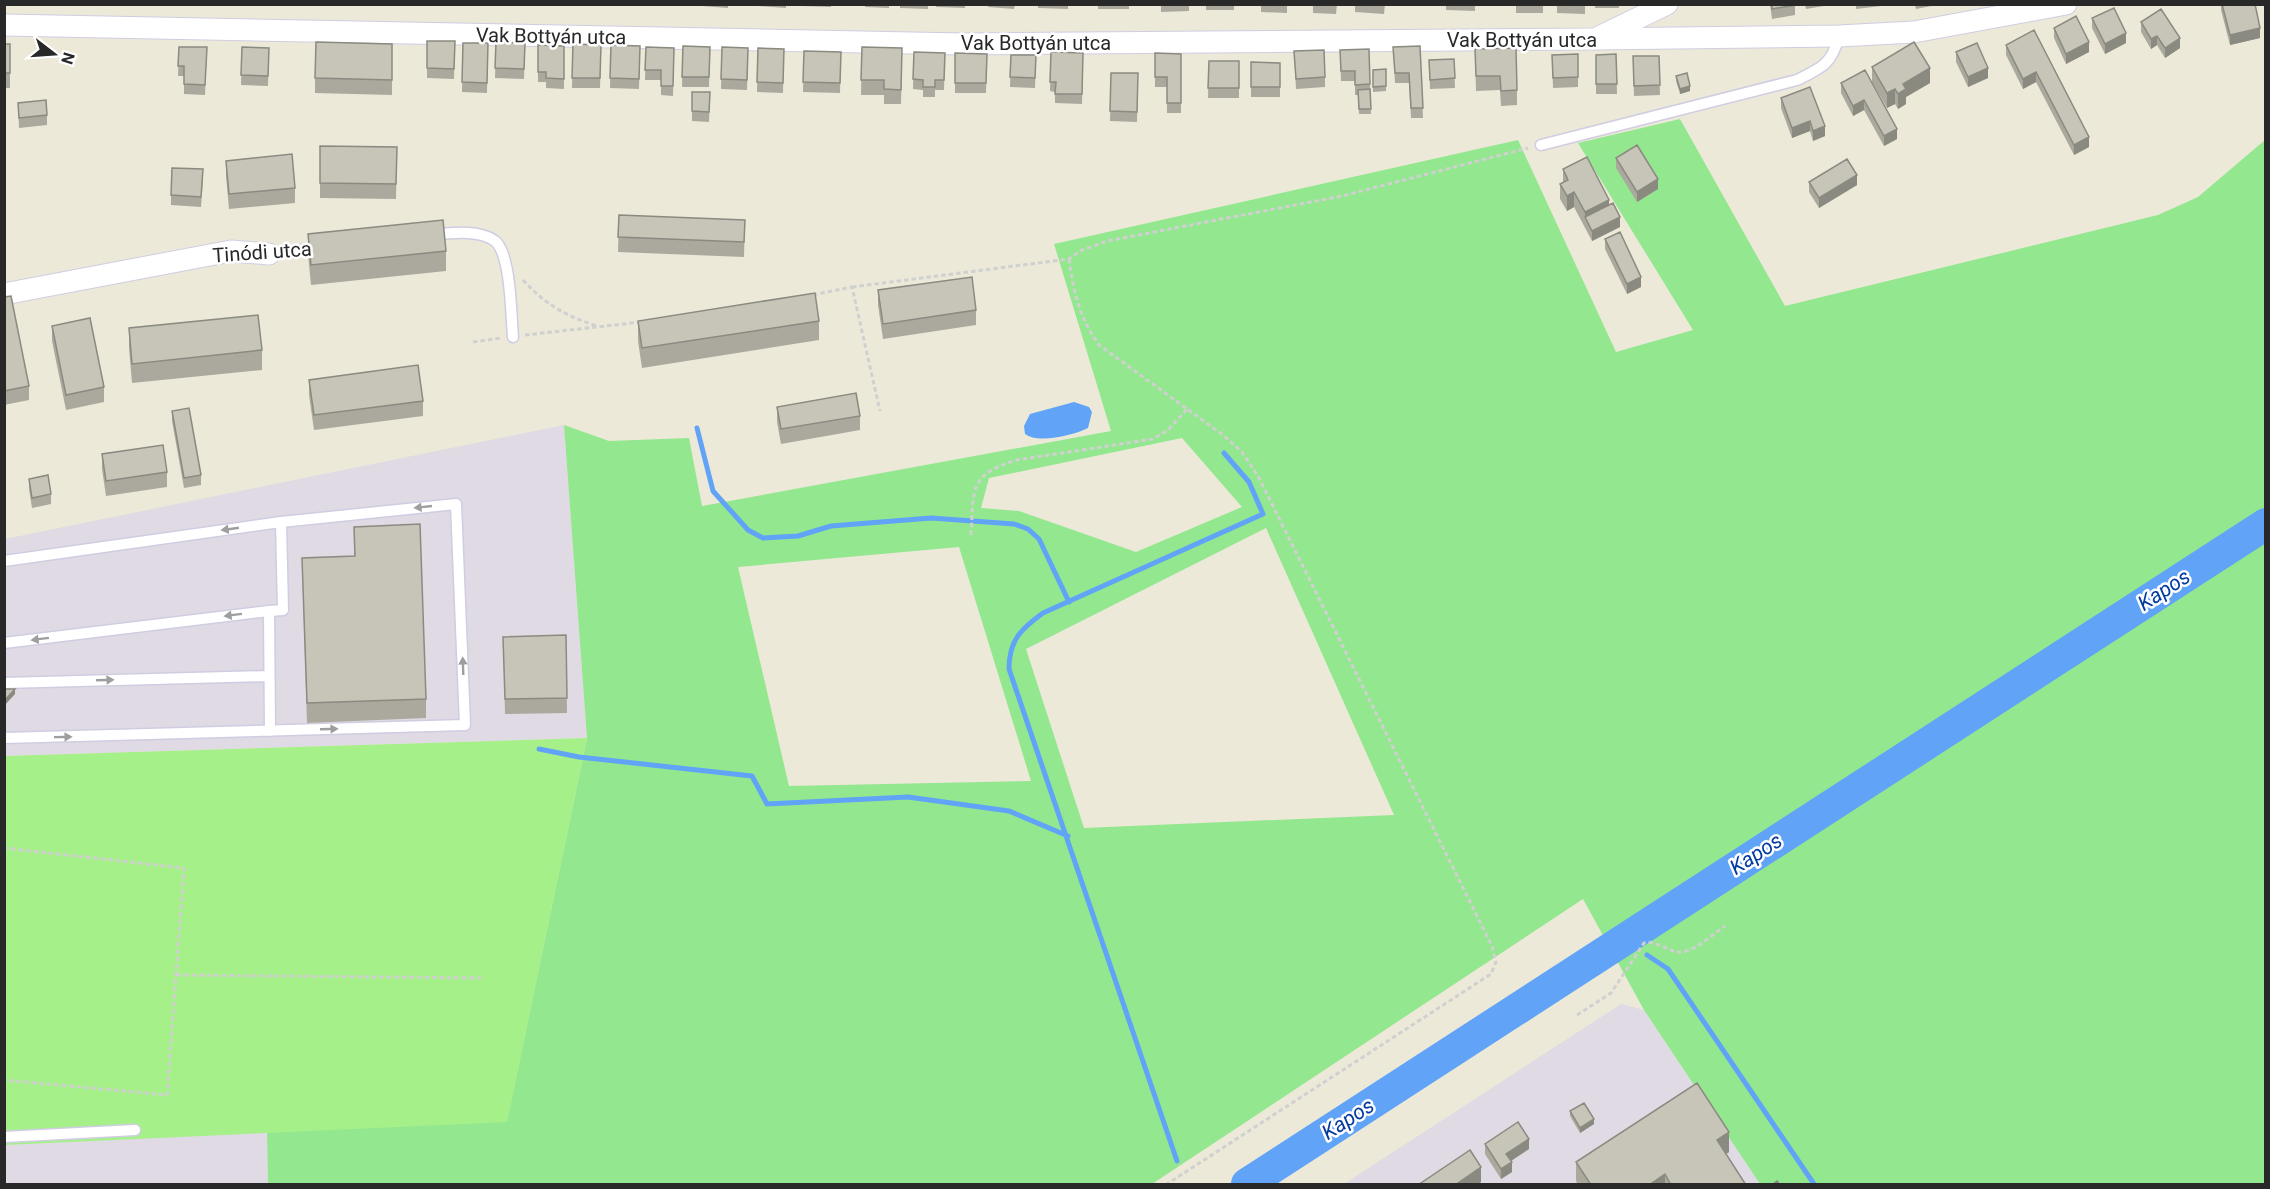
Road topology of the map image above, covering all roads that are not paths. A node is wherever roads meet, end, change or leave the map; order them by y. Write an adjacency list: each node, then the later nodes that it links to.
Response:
1 (1666, 4): 5 (street)
2 (2066, 4): 4 (street, Vak Bottyán utca)
3 (4, 25): 5 (street, Vak Bottyán utca)
4 (1839, 36): 5 (street, Vak Bottyán utca); 6 (lane)
5 (1593, 39)
6 (1541, 145)
7 (421, 236): 11 (lane)
8 (327, 247): 9 (lane, Tinódi utca)
9 (269, 254): 10 (street, Tinódi utca)
10 (4, 294)
11 (513, 337)
12 (281, 522): 13 (lane, one-way to 13); 14 (lane); 18 (lane, one-way to 12)
13 (4, 561)
14 (269, 611): 15 (lane, one-way to 15); 16 (lane)
15 (4, 643)
16 (269, 676): 17 (lane, one-way to 16); 18 (lane)
17 (4, 683)
18 (270, 731): 19 (lane, one-way to 18)
19 (4, 738)
20 (135, 1130): 21 (lane)
21 (4, 1137)

